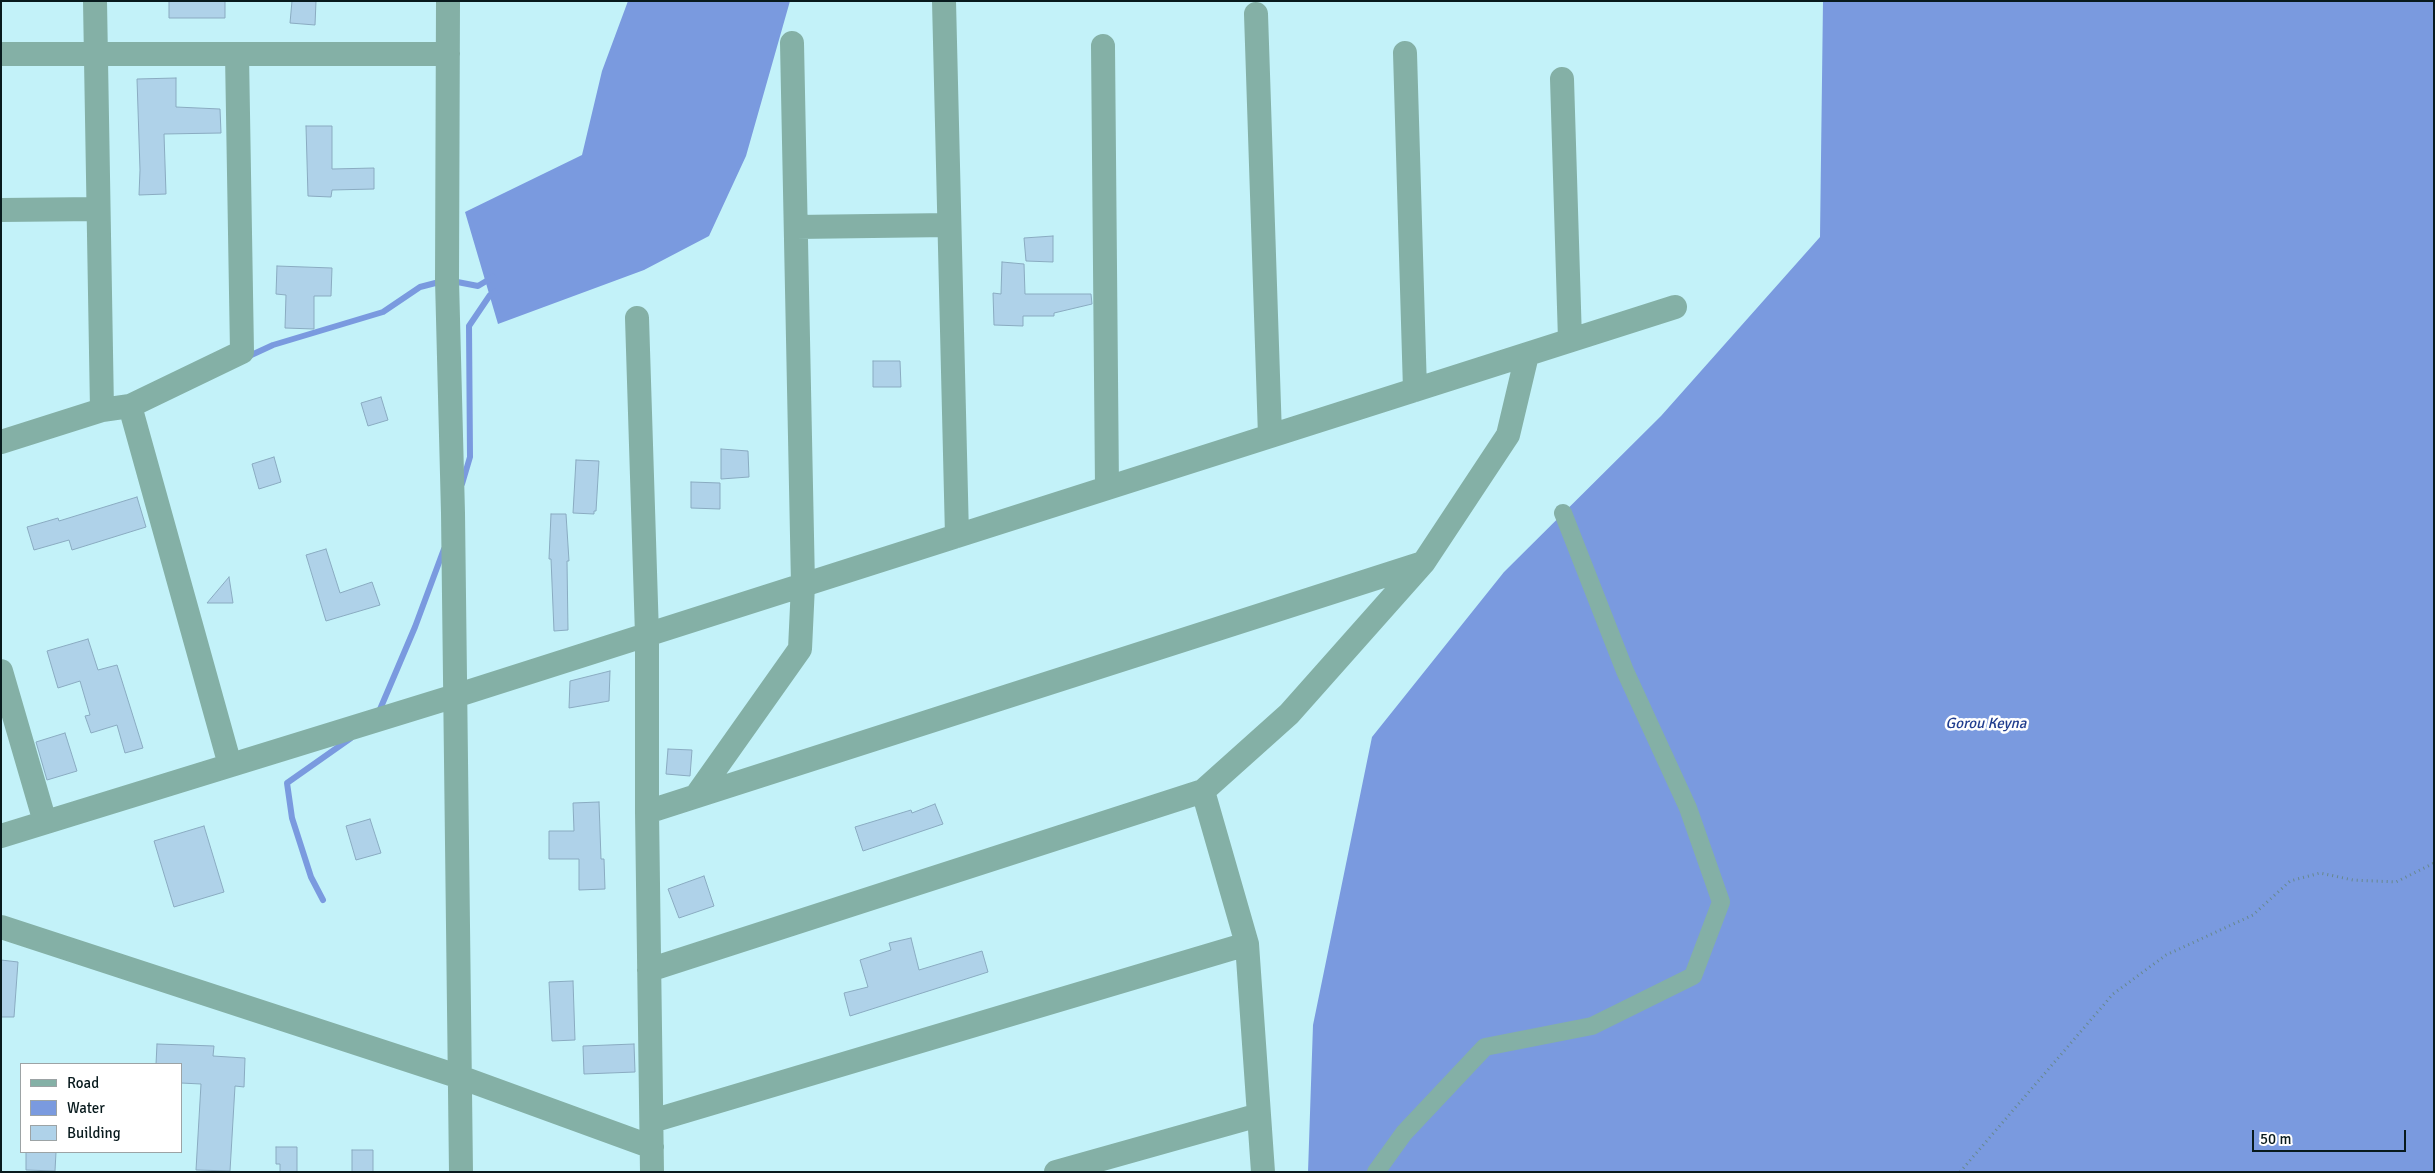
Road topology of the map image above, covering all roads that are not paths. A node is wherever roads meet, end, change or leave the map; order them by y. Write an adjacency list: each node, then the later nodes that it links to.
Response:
1 (94, 1): 9 (street)
2 (448, 1): 11 (street)
3 (944, 1): 15 (street)
4 (1256, 14): 24 (street)
5 (792, 44): 16 (street)
6 (1103, 46): 26 (street)
7 (1405, 53): 21 (street)
8 (1, 54): 9 (street)
9 (96, 54): 10 (street); 13 (street)
10 (237, 54): 11 (street); 22 (street)
11 (448, 54): 33 (street)
12 (1562, 79): 19 (street)
13 (98, 209): 14 (street); 23 (street)
14 (1, 210)
15 (949, 224): 16 (street); 28 (street)
16 (796, 226): 30 (street)
17 (1675, 307): 19 (street)
18 (637, 318): 31 (street)
19 (1570, 340): 20 (street)
20 (1526, 355): 21 (street); 29 (street)
21 (1415, 390): 24 (street)
22 (130, 406): 23 (street); 34 (street)
23 (102, 410): 25 (street)
24 (1270, 436): 26 (street)
25 (1, 442)
26 (1107, 488): 28 (street)
27 (1563, 513): 51 (street)
28 (957, 536): 30 (street)
29 (1424, 562): 35 (street); 36 (street)
30 (803, 585): 31 (street); 36 (street)
31 (647, 635): 33 (street); 37 (street)
32 (1, 671): 38 (street)
33 (455, 696): 34 (street); 43 (street)
34 (230, 765): 38 (street)
35 (1203, 791): 41 (street); 42 (street)
36 (696, 796): 37 (street)
37 (647, 812): 42 (street)
38 (45, 822): 39 (street)
39 (1, 836)
40 (1, 927): 43 (street)
41 (1247, 944): 44 (street); 45 (street)
42 (649, 970): 45 (street)
43 (460, 1077): 46 (street); 47 (street)
44 (1259, 1115): 49 (street); 50 (street)
45 (652, 1121): 46 (street)
46 (652, 1147): 48 (street)
47 (461, 1172)
48 (652, 1172)
49 (1056, 1172)
50 (1263, 1172)
51 (1376, 1172)

